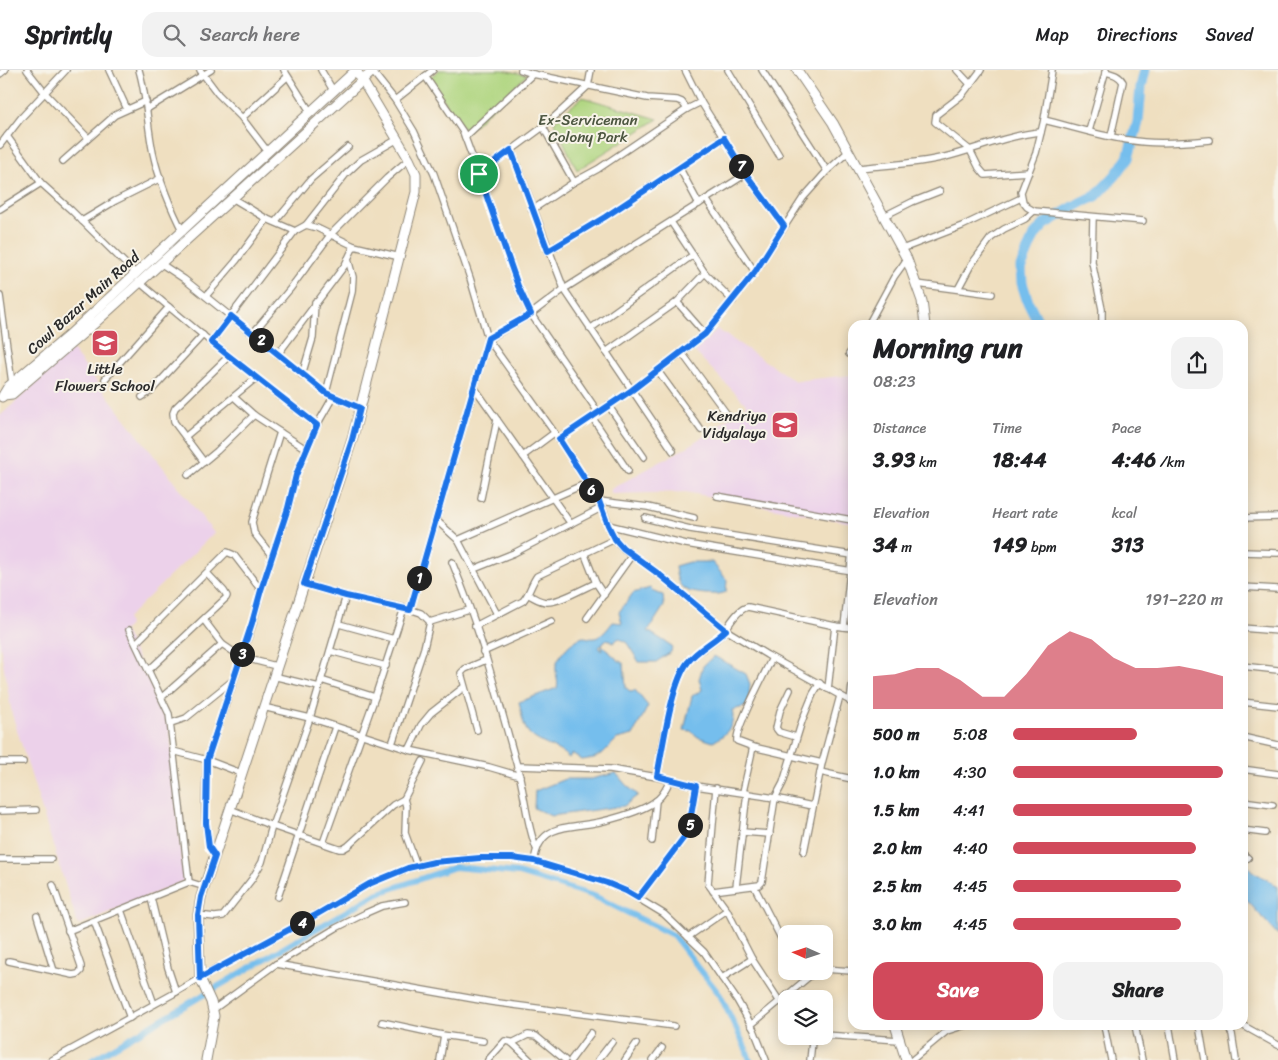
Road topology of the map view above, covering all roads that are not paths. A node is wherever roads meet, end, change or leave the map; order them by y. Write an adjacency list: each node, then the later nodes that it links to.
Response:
1 (5, 70): 23 (street)
2 (27, 70): 31 (street)
3 (66, 70): 31 (street)
4 (109, 70): 36 (street)
5 (138, 70): 33 (street)
6 (211, 70): 22 (street)
7 (284, 70): 26 (street)
8 (321, 70): 30 (street)
9 (356, 70): 27 (street); 30 (street, Cowl Bazar Main Road)
10 (433, 70): 25 (street)
11 (521, 70): 24 (street)
12 (591, 70): 29 (street)
13 (684, 70): 34 (street)
14 (728, 70): 57 (street)
15 (762, 70): 62 (street)
16 (797, 70): 55 (street)
17 (956, 70): 28 (street)
18 (981, 70): 28 (street)
19 (1052, 70): 40 (street)
20 (373, 71): 27 (street, Cowl Bazar Main Road); 32 (street)
21 (1106, 71): 42 (street); 45 (street)
22 (202, 73): 35 (street); 39 (street)
23 (0, 74)
24 (533, 74): 29 (street); 46 (street)
25 (425, 76): 32 (street); 46 (street)
26 (287, 77): 38 (street); 39 (street)
27 (362, 80): 49 (street); 70 (street, Cowl Bazar Main Road)
28 (971, 85): 54 (street)
29 (588, 86): 37 (street); 41 (street)
30 (334, 92): 38 (street, Cowl Bazar Main Road)
31 (45, 93): 44 (street); 47 (street)
32 (395, 100): 119 (street)
33 (146, 102): 35 (street); 36 (street)
34 (701, 102): 37 (street); 48 (street)
35 (147, 108): 66 (street)
36 (127, 109): 47 (street)
37 (687, 109): 67 (street)
38 (312, 113): 56 (street, Cowl Bazar Main Road)
39 (242, 118): 56 (street)
40 (1044, 120): 42 (street); 43 (street)
41 (543, 127): 53 (street); 67 (street)
42 (1089, 131): 45 (street)
43 (1041, 132): 54 (street); 63 (street)
44 (7, 136): 51 (street); 68 (street)
45 (1111, 136): 50 (street)
46 (465, 137): 64 (street)
47 (88, 138): 59 (street)
48 (724, 138): 60 (street); 65 (street)
49 (398, 139): 58 (street); 84 (street)
50 (1210, 140)
51 (0, 145)
52 (348, 147): 82 (street)
53 (511, 150): 64 (street); 75 (street)
54 (970, 150): 61 (street); 63 (street)
55 (848, 151): 61 (street); 62 (street)
56 (268, 152): 87 (street, Cowl Bazar Main Road)
57 (779, 155)
58 (409, 159): 88 (street); 93 (street)
59 (63, 161)
60 (679, 167): 73 (street); 91 (street)
61 (857, 168): 77 (street)
62 (827, 171): 85 (street)
63 (1029, 172): 71 (street)
64 (479, 174): 110 (street)
65 (746, 174): 72 (street); 85 (street)
66 (161, 178): 80 (street); 87 (street)
67 (574, 182): 75 (street)
68 (41, 183): 74 (street); 80 (street)
69 (940, 191): 77 (street)
70 (232, 198): 79 (street); 87 (street, Cowl Bazar Main Road)
71 (1021, 198): 76 (street); 90 (street)
72 (706, 199): 73 (street); 97 (street)
73 (699, 204): 83 (street)
74 (0, 209)
75 (532, 210): 91 (street)
76 (1034, 211): 78 (street); 101 (street)
77 (884, 216): 90 (street)
78 (1093, 217): 81 (street); 114 (street)
79 (267, 219): 82 (street); 105 (street)
80 (82, 221): 99 (street)
81 (1143, 221)
82 (275, 222): 86 (street)
83 (671, 222): 92 (street); 102 (street)
84 (306, 225): 86 (street); 88 (street)
85 (784, 226): 97 (street)
86 (295, 231): 111 (street)
87 (186, 234): 96 (street, Cowl Bazar Main Road); 99 (street, Cowl Bazar Main Road)
88 (331, 234): 89 (street); 116 (street)
89 (354, 246): 93 (street); 94 (street)
90 (902, 249): 95 (street)
91 (548, 251): 102 (street)
92 (693, 255): 98 (street); 115 (street)
93 (400, 257): 138 (street)
94 (348, 259): 107 (street); 132 (street)
95 (907, 259): 100 (street); 112 (street)
96 (160, 263): 99 (street, Cowl Bazar Main Road); 105 (street)
97 (755, 272): 106 (street)
98 (705, 273): 106 (street); 108 (street)
99 (137, 278): 109 (street); 129 (street, Cowl Bazar Main Road); 133 (street, Cowl Bazar Main Road)
100 (917, 284): 101 (street); 113 (street)
101 (958, 289): 103 (street)
102 (564, 290): 110 (street); 115 (street)
103 (992, 294)
104 (0, 296): 129 (street)
105 (206, 296): 111 (street)
106 (733, 301): 117 (street)
107 (315, 302): 123 (street); 126 (street)
108 (677, 302): 117 (street); 121 (street)
109 (169, 307): 118 (street); 128 (street)
110 (531, 314): 119 (street); 139 (street)
111 (231, 316): 116 (street); 120 (street)
112 (871, 320)
113 (924, 320)
114 (1102, 320)
115 (590, 329): 121 (street)
116 (253, 334): 123 (street)
117 (705, 334): 122 (street)
118 (204, 335): 120 (street); 134 (street)
119 (488, 338): 130 (street); 147 (street)
120 (211, 342): 124 (street)
121 (606, 352): 131 (street)
122 (682, 353): 125 (street); 142 (street)
123 (278, 354): 126 (street)
124 (229, 356): 127 (street); 148 (street)
125 (658, 371): 131 (street); 145 (street)
126 (302, 375): 132 (street)
127 (256, 378): 135 (street); 144 (street)
128 (105, 379)
129 (12, 383): 133 (street, Cowl Bazar Main Road)
130 (474, 387): 143 (street); 168 (street)
131 (632, 390): 137 (street); 151 (street)
132 (326, 393): 136 (street)
133 (1, 397)
134 (142, 397)
135 (234, 397): 140 (street); 148 (street)
136 (333, 397): 138 (street); 144 (street)
137 (608, 405): 139 (street); 153 (street)
138 (360, 408): 184 (street)
139 (598, 412): 141 (street)
140 (254, 415): 146 (street); 154 (street)
141 (592, 417): 149 (street); 155 (street)
142 (729, 417)
143 (497, 420): 152 (street); 159 (street)
144 (317, 425): 150 (street)
145 (702, 430)
146 (280, 432): 150 (street); 178 (street)
147 (554, 433): 149 (street); 152 (street)
148 (186, 436): 154 (street)
149 (559, 439): 157 (street)
150 (306, 449): 178 (street)
151 (673, 451)
152 (523, 456): 160 (street)
153 (644, 456)
154 (204, 462): 156 (street)
155 (628, 470)
156 (188, 475)
157 (587, 483): 160 (street); 161 (street)
158 (717, 496): 167 (street)
159 (482, 498)
160 (553, 499): 169 (street); 172 (street)
161 (599, 501): 162 (street); 165 (street)
162 (601, 508): 169 (street); 170 (street)
163 (1278, 517): 166 (street)
164 (645, 518): 173 (street)
165 (694, 518)
166 (1248, 518)
167 (848, 519)
168 (436, 520): 172 (street); 192 (street)
169 (571, 524): 180 (street)
170 (608, 525): 171 (street); 181 (street)
171 (615, 539): 176 (street); 177 (street)
172 (458, 540): 180 (street)
173 (848, 552)
174 (1248, 552): 175 (street)
175 (1278, 553)
176 (584, 554): 183 (street); 188 (street)
177 (632, 555): 189 (street); 206 (street)
178 (272, 556): 187 (street)
179 (452, 562): 193 (street)
180 (474, 569): 194 (street)
181 (848, 571)
182 (207, 573): 187 (street); 196 (street); 209 (street)
183 (596, 583): 188 (street); 189 (street)
184 (304, 584): 191 (street); 216 (street)
185 (1248, 587): 186 (street)
186 (1278, 589)
187 (261, 590): 213 (street)
188 (529, 594): 194 (street)
189 (604, 595): 195 (street)
190 (848, 595): 202 (street)
191 (346, 596): 192 (street); 199 (street)
192 (407, 609): 198 (street); 208 (street)
193 (470, 610): 198 (street); 200 (street)
194 (497, 614): 200 (street)
195 (587, 618)
196 (204, 620): 210 (street); 219 (street)
197 (552, 620): 212 (street)
198 (430, 622): 243 (street)
199 (339, 624): 208 (street); 211 (street)
200 (475, 626): 212 (street)
201 (835, 626): 202 (street); 206 (street); 227 (street)
202 (844, 627): 203 (street)
203 (848, 628)
204 (1248, 629): 207 (street)
205 (129, 630): 209 (street)
206 (726, 630): 214 (street); 260 (street)
207 (1278, 632)
208 (394, 639): 217 (street)
209 (136, 643): 219 (street)
210 (222, 644): 213 (street); 230 (street)
211 (330, 651): 217 (street); 223 (street)
212 (484, 652): 215 (street)
213 (241, 656): 216 (street); 222 (street)
214 (772, 658): 224 (street); 245 (street)
215 (486, 660): 226 (street); 254 (street)
216 (276, 666): 221 (street)
217 (386, 666): 231 (street)
218 (1248, 667): 220 (street)
219 (149, 670): 230 (street)
220 (1278, 670)
221 (273, 676): 225 (street); 235 (street)
222 (233, 680): 237 (street); 249 (street)
223 (321, 680): 225 (street); 231 (street)
224 (820, 683): 227 (street); 241 (street)
225 (319, 687): 236 (street)
226 (464, 687): 239 (street); 246 (street)
227 (828, 689): 229 (street)
228 (790, 690): 241 (street)
229 (840, 696): 232 (street); 253 (street)
230 (162, 697): 237 (street)
231 (375, 697): 240 (street)
232 (848, 700)
233 (1248, 703): 234 (street)
234 (1278, 706)
235 (263, 707): 236 (street); 257 (street)
236 (310, 718): 238 (street); 275 (street)
237 (171, 723): 247 (street)
238 (335, 727): 240 (street); 280 (street)
239 (477, 730)
240 (362, 734): 243 (street); 282 (street)
241 (796, 737): 248 (street)
242 (1248, 738): 244 (street)
243 (392, 744): 246 (street)
244 (1278, 745)
245 (753, 747): 248 (street); 265 (street)
246 (409, 750): 259 (street)
247 (173, 751): 249 (street); 290 (street)
248 (792, 756): 253 (street); 266 (street)
249 (207, 760): 257 (street); 285 (street)
250 (0, 762): 251 (street)
251 (23, 762)
252 (423, 762): 267 (street)
253 (822, 763): 256 (street)
254 (517, 766): 259 (street); 260 (street)
255 (1248, 770): 258 (street)
256 (820, 772): 261 (street); 271 (street)
257 (242, 773): 272 (street)
258 (1278, 774)
259 (520, 776): 283 (street)
260 (657, 776): 262 (street)
261 (848, 778)
262 (670, 780): 263 (street); 268 (street)
263 (696, 786): 264 (street); 298 (street)
264 (716, 788): 265 (street); 295 (street)
265 (745, 793): 266 (street); 277 (street)
266 (775, 798): 271 (street); 279 (street)
267 (404, 799): 282 (street); 289 (street)
268 (656, 801): 281 (street); 283 (street)
269 (1248, 802): 270 (street)
270 (1273, 805)
271 (812, 806): 284 (street)
272 (230, 809): 275 (street); 285 (street)
273 (36, 810): 274 (street)
274 (0, 811)
275 (272, 826): 280 (street); 302 (street)
276 (1248, 831): 278 (street)
277 (742, 832): 279 (street); 294 (street)
278 (1265, 833)
279 (770, 834): 292 (street)
280 (299, 836): 282 (street); 296 (street)
281 (652, 841)
282 (323, 843)
283 (536, 848): 288 (street)
284 (804, 852)
285 (215, 856): 293 (street)
286 (0, 859): 287 (street)
287 (51, 859)
288 (534, 861): 289 (street); 298 (street)
289 (417, 866): 315 (street)
290 (189, 882): 293 (street); 297 (street)
291 (53, 886): 305 (street)
292 (754, 886): 294 (street); 306 (street)
293 (205, 887): 302 (street)
294 (736, 887): 295 (street)
295 (713, 891): 301 (street)
296 (278, 897)
297 (151, 898): 300 (street); 318 (street)
298 (638, 898): 307 (street)
299 (405, 902): 310 (street)
300 (121, 910): 304 (street); 320 (street)
301 (727, 910): 307 (street); 308 (street)
302 (198, 915): 315 (street)
303 (37, 916): 311 (street)
304 (94, 921): 305 (street); 323 (street)
305 (68, 931): 311 (street)
306 (778, 932)
307 (688, 937): 314 (street)
308 (752, 959): 314 (street); 319 (street)
309 (9, 961): 311 (street)
310 (276, 964): 321 (street); 326 (street)
311 (54, 970)
312 (833, 970): 313 (street)
313 (848, 971)
314 (722, 978): 325 (street)
315 (200, 980): 318 (street); 321 (street)
316 (804, 980): 317 (street)
317 (794, 990)
318 (176, 992): 320 (street)
319 (778, 995)
320 (154, 1004): 323 (street)
321 (213, 1006): 347 (street)
322 (778, 1006): 325 (street)
323 (130, 1018): 346 (street)
324 (382, 1022): 336 (street)
325 (751, 1025): 356 (street)
326 (674, 1026)
327 (1248, 1028): 344 (street)
328 (896, 1030): 338 (street)
329 (950, 1030): 359 (street)
330 (1105, 1030): 360 (street)
331 (1136, 1030): 361 (street)
332 (1171, 1030): 362 (street)
333 (1199, 1030): 363 (street)
334 (1229, 1030): 364 (street)
335 (591, 1033): 352 (street)
336 (442, 1035): 339 (street); 348 (street)
337 (833, 1035): 338 (street)
338 (899, 1040): 358 (street)
339 (483, 1041)
340 (612, 1042): 353 (street)
341 (512, 1043): 349 (street); 350 (street); 351 (street)
342 (636, 1044): 354 (street)
343 (812, 1045): 357 (street)
344 (1278, 1045)
345 (662, 1048): 355 (street)
346 (52, 1060)
347 (206, 1060)
348 (440, 1060)
349 (488, 1060)
350 (530, 1060)
351 (565, 1060)
352 (571, 1060)
353 (598, 1060)
354 (625, 1060)
355 (652, 1060)
356 (766, 1060)
357 (810, 1060)
358 (906, 1060)
359 (912, 1060)
360 (1110, 1060)
361 (1142, 1060)
362 (1175, 1060)
363 (1205, 1060)
364 (1236, 1060)

